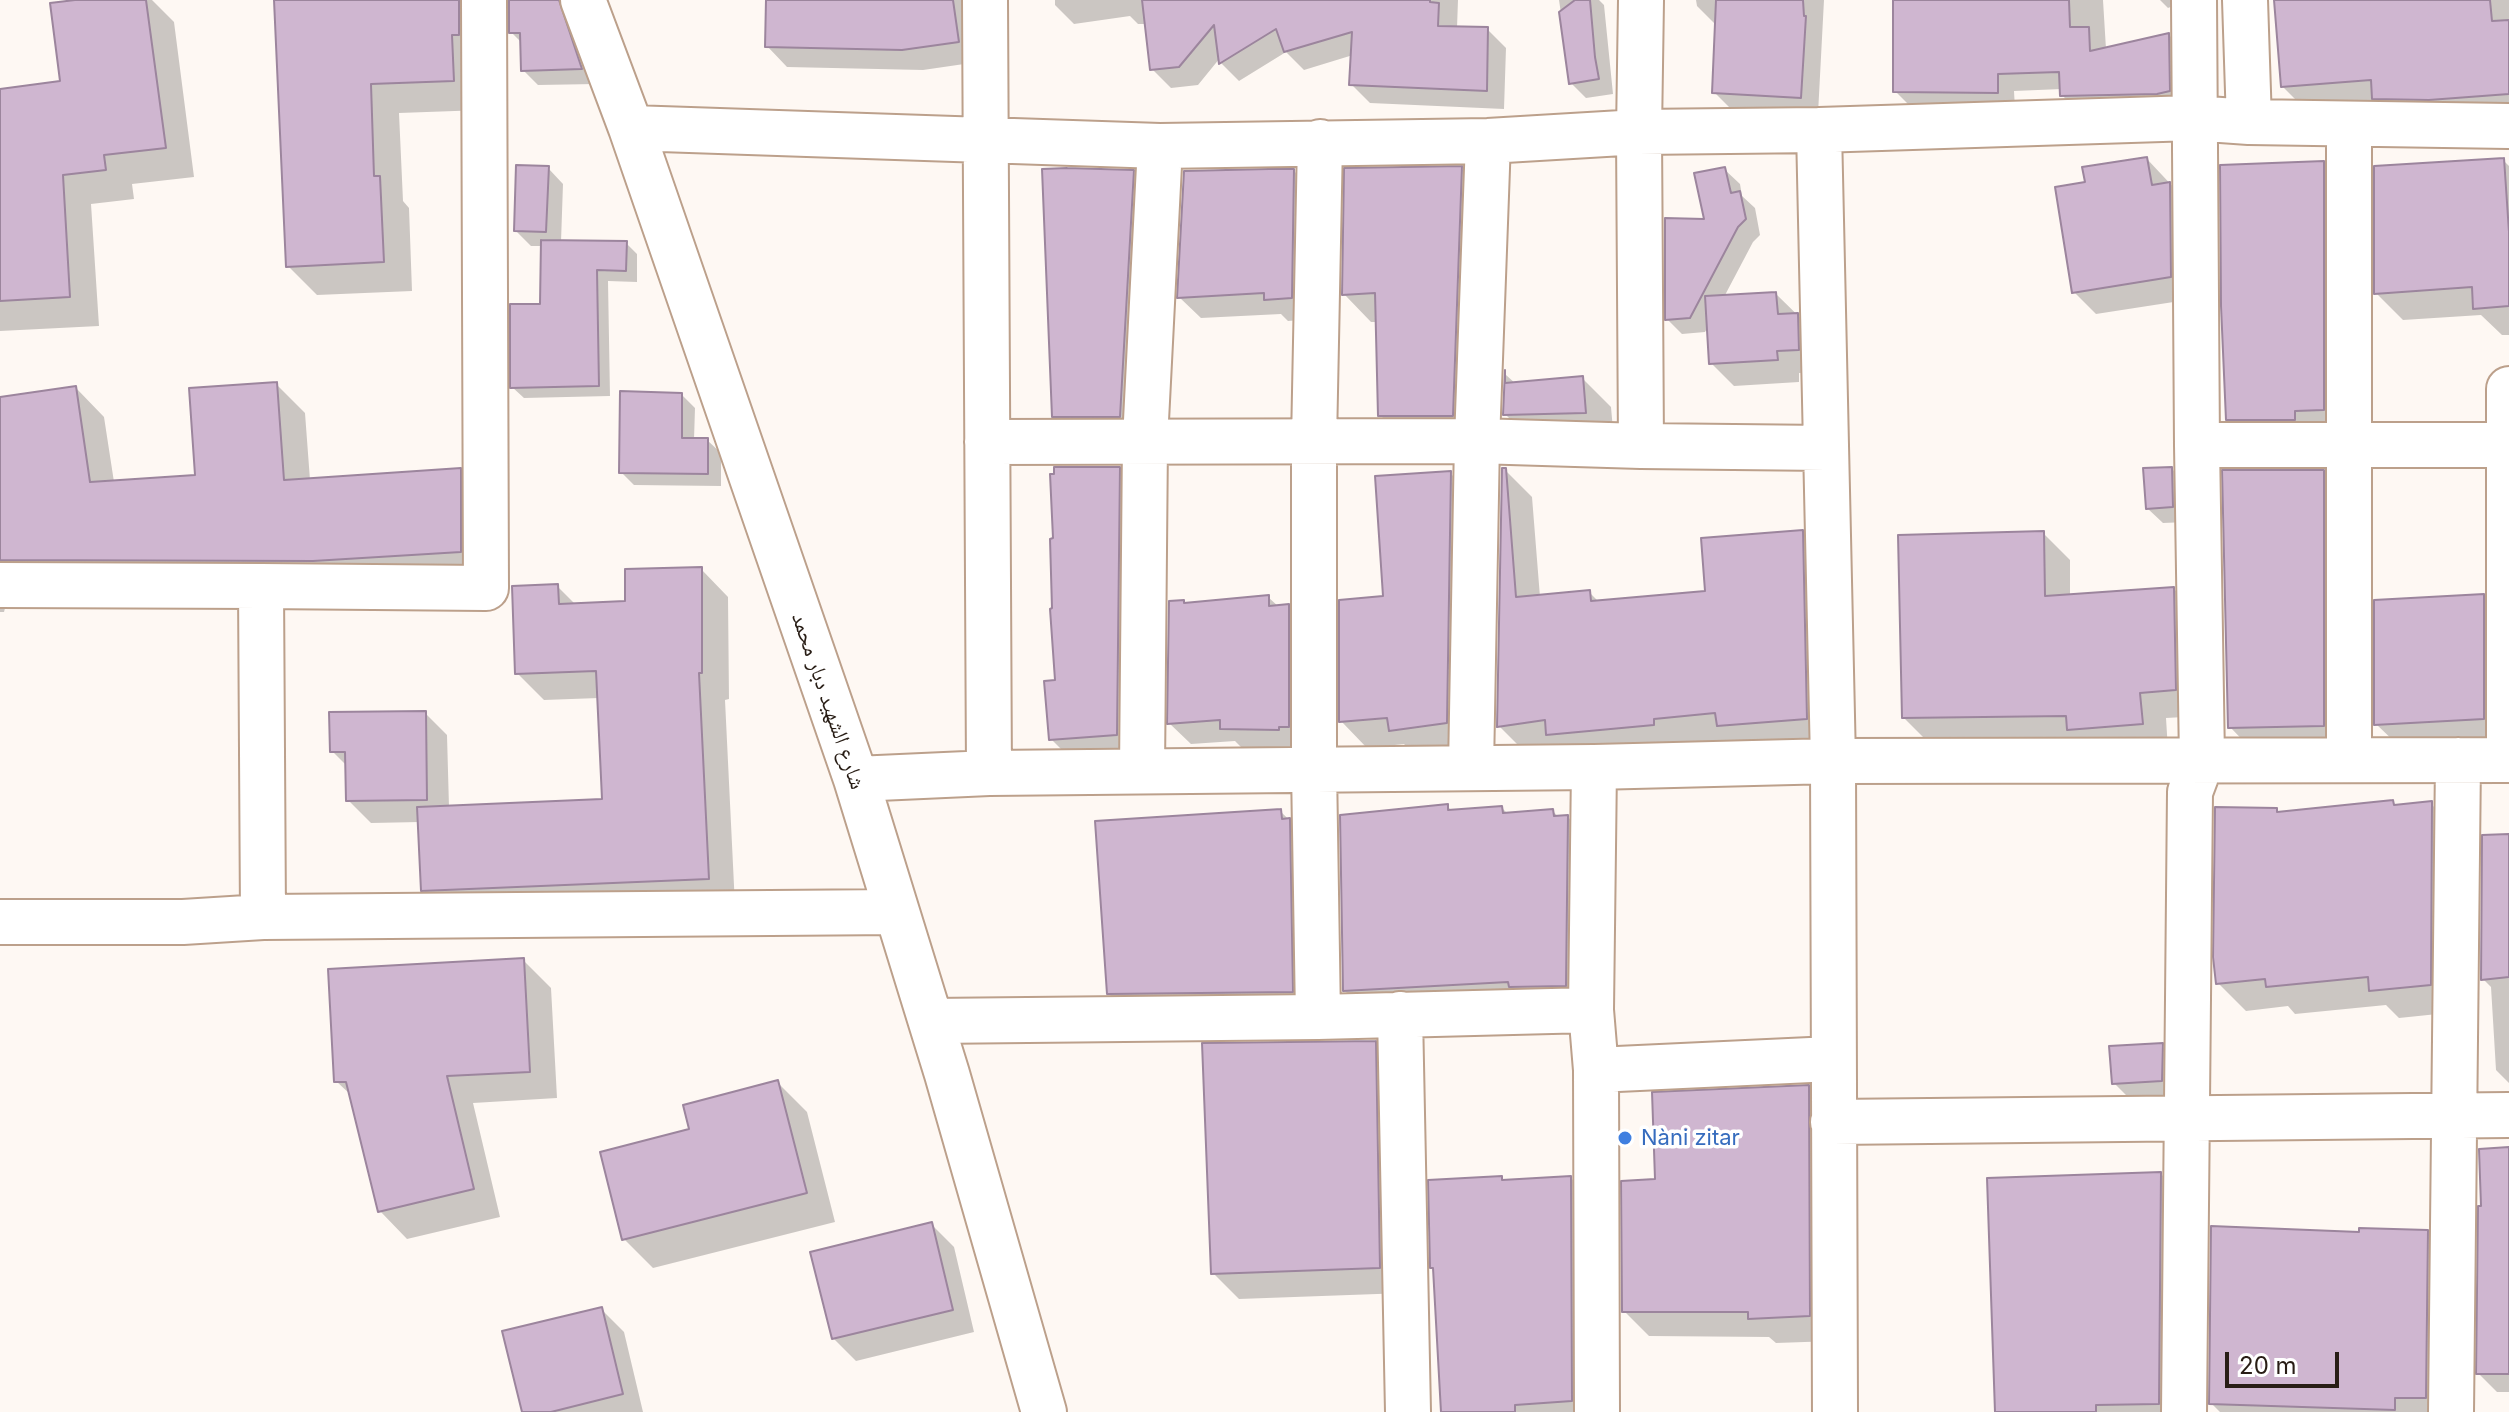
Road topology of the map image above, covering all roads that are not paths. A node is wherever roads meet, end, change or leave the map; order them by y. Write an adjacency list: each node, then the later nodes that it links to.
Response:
1 (484, 0): 29 (street)
2 (583, 0): 11 (street, شارع الشهيد دبار محمد)
3 (985, 0): 14 (street)
4 (1641, 0): 13 (street)
5 (2194, 0): 7 (street)
6 (2245, 0): 8 (street)
7 (2193, 118): 8 (street); 12 (street); 23 (street)
8 (2249, 122): 9 (street)
9 (2349, 124): 10 (street); 24 (street)
10 (2509, 126)
11 (631, 128): 14 (street); 40 (street, شارع الشهيد دبار محمد)
12 (1819, 130): 13 (street); 27 (street)
13 (1639, 132): 15 (street); 26 (street)
14 (986, 140): 17 (street); 21 (street)
15 (1488, 141): 16 (street); 20 (street)
16 (1320, 142): 17 (street); 22 (street)
17 (1160, 146): 19 (street)
18 (2509, 389): 25 (street)
19 (1145, 440): 21 (street); 22 (street); 38 (street)
20 (1477, 441): 22 (street); 26 (street); 37 (street)
21 (987, 442): 39 (street)
22 (1314, 442): 36 (street)
23 (2197, 445): 24 (street); 30 (street)
24 (2349, 445): 25 (street); 31 (street)
25 (2509, 445): 33 (street)
26 (1641, 446): 27 (street)
27 (1826, 448): 34 (street)
28 (0, 585): 29 (street)
29 (261, 586): 42 (street)
30 (2202, 760): 31 (street); 34 (street); 52 (street)
31 (2349, 760): 32 (street)
32 (2458, 760): 33 (street); 50 (street)
33 (2509, 760)
34 (1833, 761): 35 (street); 48 (street)
35 (1594, 767): 37 (street); 44 (street)
36 (1314, 768): 37 (street); 38 (street); 46 (street)
37 (1471, 768)
38 (1142, 770): 39 (street)
39 (989, 773): 40 (street)
40 (856, 779): 41 (street, شارع الشهيد دبار محمد)
41 (897, 912): 42 (street); 47 (street, شارع الشهيد دبار محمد)
42 (263, 917): 43 (street)
43 (0, 922)
44 (1591, 1010): 45 (street); 49 (street)
45 (1400, 1014): 46 (street); 55 (street)
46 (1318, 1017): 47 (street)
47 (931, 1021): 54 (street, شارع الشهيد دبار محمد)
48 (1832, 1059): 49 (street); 53 (street)
49 (1596, 1070): 56 (street)
50 (2452, 1115): 51 (street); 52 (street); 59 (street)
51 (2509, 1115)
52 (2185, 1118): 53 (street); 58 (street)
53 (1833, 1122): 57 (street)
54 (1044, 1412)
55 (1408, 1412)
56 (1597, 1412)
57 (1835, 1412)
58 (2184, 1412)
59 (2451, 1412)

